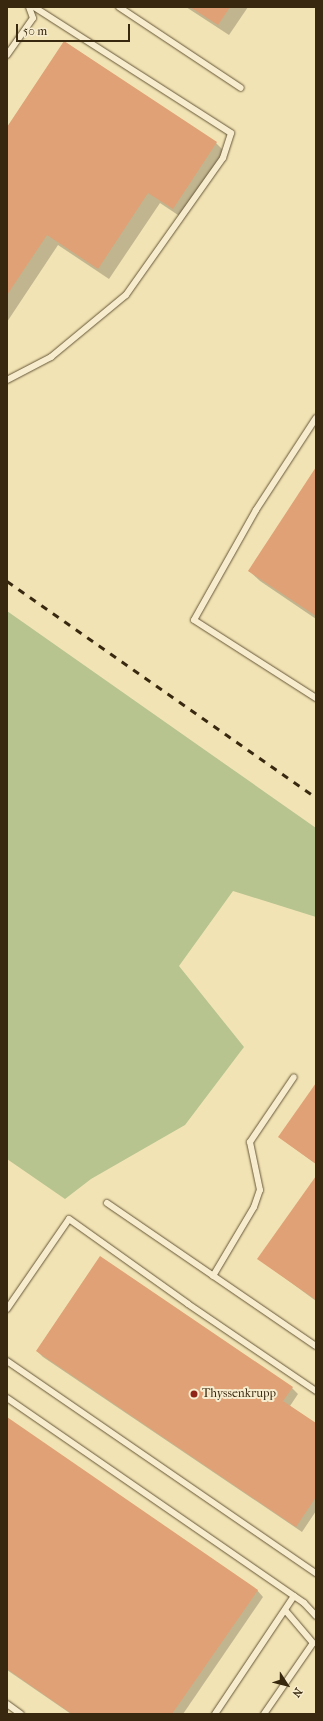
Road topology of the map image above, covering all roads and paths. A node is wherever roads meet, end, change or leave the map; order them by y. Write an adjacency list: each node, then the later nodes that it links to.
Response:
1 (29, 7): 4 (lane)
2 (34, 7): 6 (lane)
3 (119, 7): 5 (lane)
4 (7, 55)
5 (240, 88)
6 (7, 380)
7 (316, 418): 8 (lane)
8 (316, 698)
9 (294, 1077): 11 (lane)
10 (107, 1203): 11 (lane)
11 (214, 1276): 13 (lane)
12 (7, 1309): 15 (lane)
13 (316, 1346)
14 (7, 1361): 17 (lane)
15 (316, 1391)
16 (7, 1398): 18 (lane)
17 (316, 1572)
18 (294, 1596): 19 (lane); 20 (lane)
19 (285, 1610): 23 (lane); 24 (lane)
20 (316, 1616)
21 (7, 1704): 22 (lane)
22 (21, 1714)
23 (215, 1714)
24 (264, 1714)

